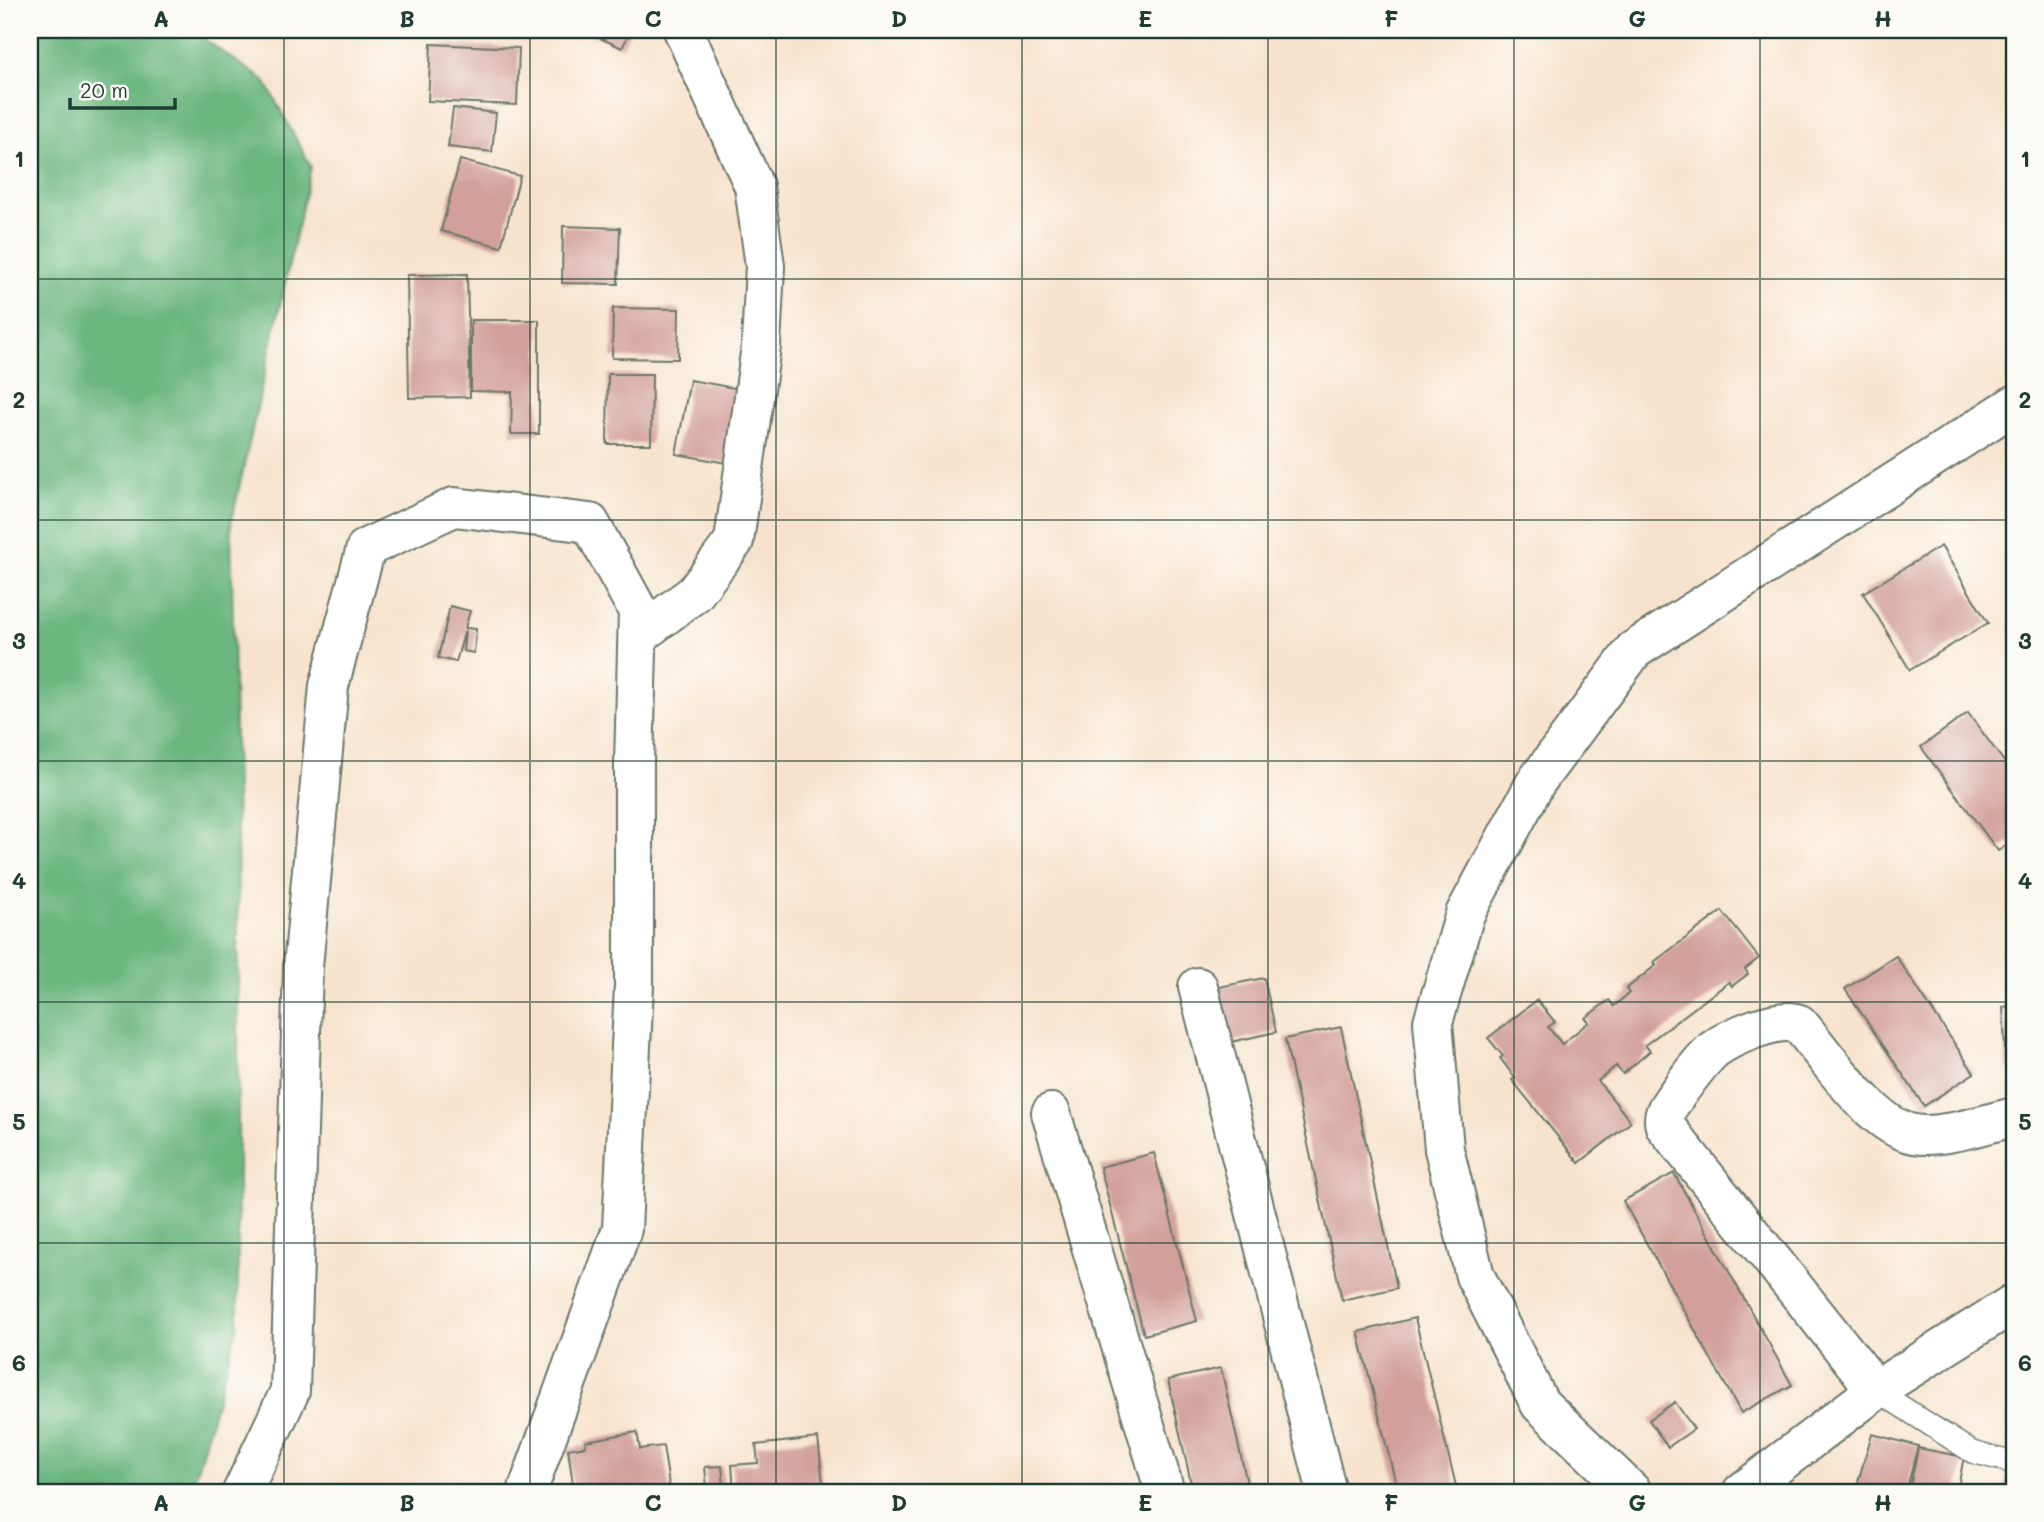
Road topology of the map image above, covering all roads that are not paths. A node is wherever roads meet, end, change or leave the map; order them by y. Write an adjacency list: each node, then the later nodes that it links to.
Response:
1 (683, 30): 3 (street)
2 (2014, 405): 14 (street)
3 (638, 636): 10 (street); 11 (street)
4 (1198, 987): 13 (street)
5 (1051, 1112): 12 (street)
6 (2014, 1117): 8 (street)
7 (2014, 1303): 8 (street)
8 (1876, 1390): 9 (lane); 15 (street)
9 (2014, 1463)
10 (242, 1492)
11 (527, 1492)
12 (1166, 1492)
13 (1327, 1492)
14 (1632, 1492)
15 (1742, 1492)

